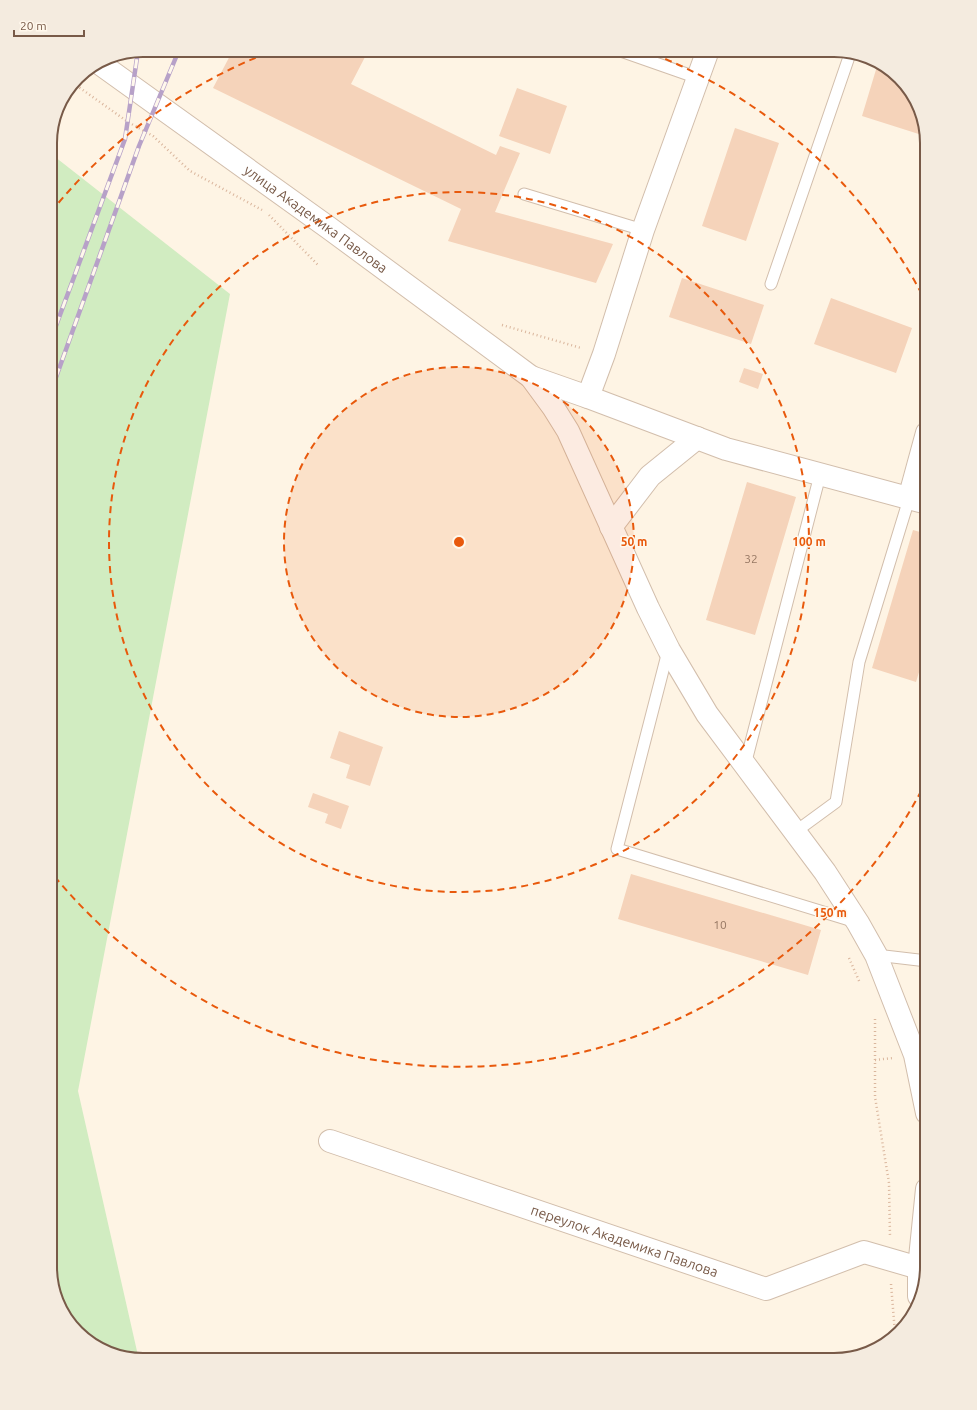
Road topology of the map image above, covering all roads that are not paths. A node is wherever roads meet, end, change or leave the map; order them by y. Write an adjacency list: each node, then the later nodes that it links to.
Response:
1 (638, 57): 5 (lane)
2 (706, 57): 5 (street)
3 (848, 59): 8 (lane)
4 (104, 67): 9 (street, улица Академика Павлова)
5 (698, 78): 7 (street)
6 (524, 194): 7 (lane)
7 (643, 230): 10 (street)
8 (770, 284)
9 (530, 377): 10 (street); 15 (street)
10 (588, 397): 11 (street)
11 (697, 438): 12 (street); 15 (street)
12 (820, 475): 14 (street); 17 (lane)
13 (920, 486): 14 (street)
14 (918, 501): 18 (lane)
15 (611, 527): 16 (street)
16 (668, 650): 17 (street); 19 (lane)
17 (745, 765): 18 (street)
18 (795, 832): 19 (street)
19 (858, 923): 20 (street)
20 (876, 955): 21 (lane); 22 (street)
21 (920, 960)
22 (920, 1079)
23 (330, 1140): 25 (street, переулок Академика Павлова)
24 (920, 1258): 25 (street)
25 (919, 1268): 26 (street)
26 (919, 1278)

